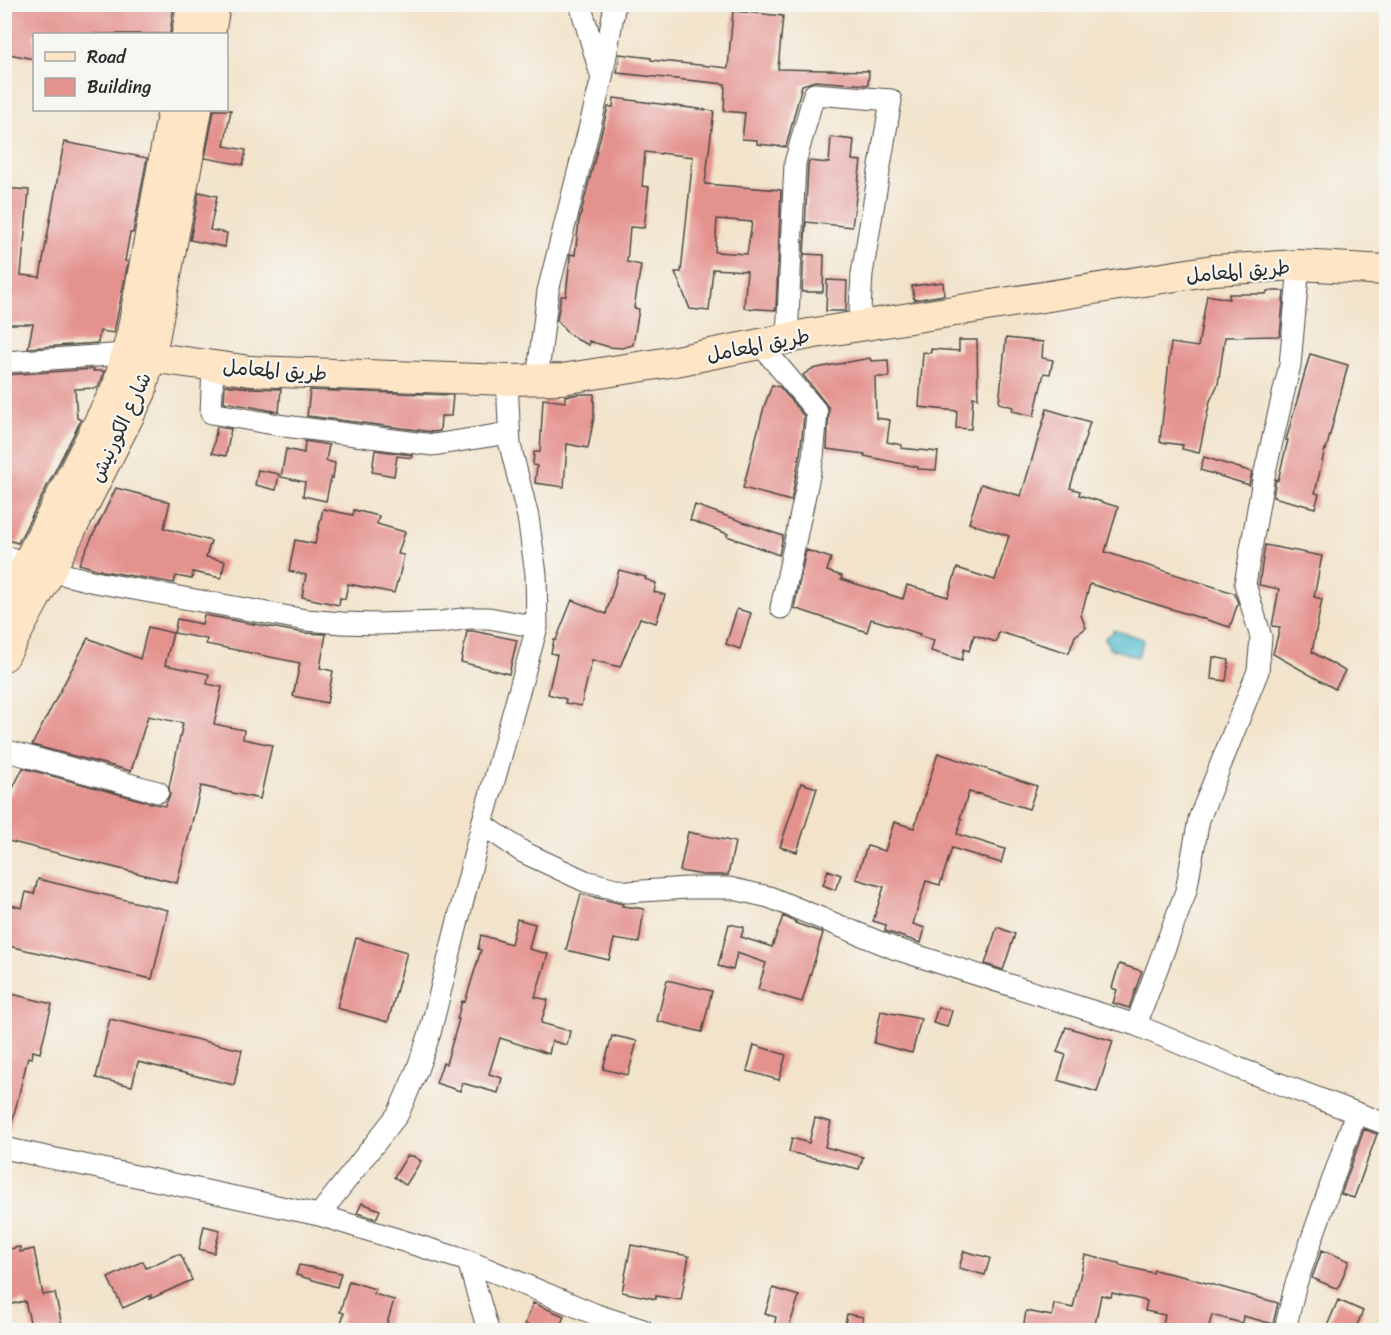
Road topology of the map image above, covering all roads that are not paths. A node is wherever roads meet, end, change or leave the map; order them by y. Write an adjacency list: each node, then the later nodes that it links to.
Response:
1 (192, 4): 5 (main road)
2 (215, 4): 6 (main road)
3 (580, 4): 7 (street)
4 (615, 4): 7 (street)
5 (187, 33)
6 (210, 33)
7 (602, 78): 18 (street)
8 (173, 111): 14 (main road, شارع الكورنيش)
9 (197, 111): 14 (main road, شارع الكورنيش)
10 (1299, 265): 11 (main road, طريق المعامل); 12 (main road, طريق المعامل); 28 (street)
11 (1386, 270)
12 (859, 327): 13 (main road, طريق المعامل); 13 (street)
13 (774, 341): 18 (main road, طريق المعامل); 21 (street)
14 (139, 356): 15 (street); 16 (main road, طريق المعامل); 20 (main road, شارع الكورنيش)
15 (4, 362)
16 (213, 366): 17 (main road, طريق المعامل); 19 (street)
17 (507, 380): 18 (main road, طريق المعامل); 19 (street)
18 (537, 381)
19 (509, 433): 23 (street)
20 (27, 563): 22 (main road, شارع الكورنيش); 23 (street); 24 (main road, شارع الكورنيش)
21 (781, 608)
22 (4, 609)
23 (537, 627): 27 (street)
24 (4, 656)
25 (4, 750): 26 (street)
26 (158, 792)
27 (482, 824): 28 (street); 32 (street)
28 (1136, 1025): 29 (street)
29 (1356, 1113): 30 (street); 36 (street)
30 (1386, 1124)
31 (4, 1148): 32 (street)
32 (319, 1215): 33 (street)
33 (468, 1261): 34 (street); 35 (street)
34 (488, 1330)
35 (643, 1330)
36 (1285, 1330)

